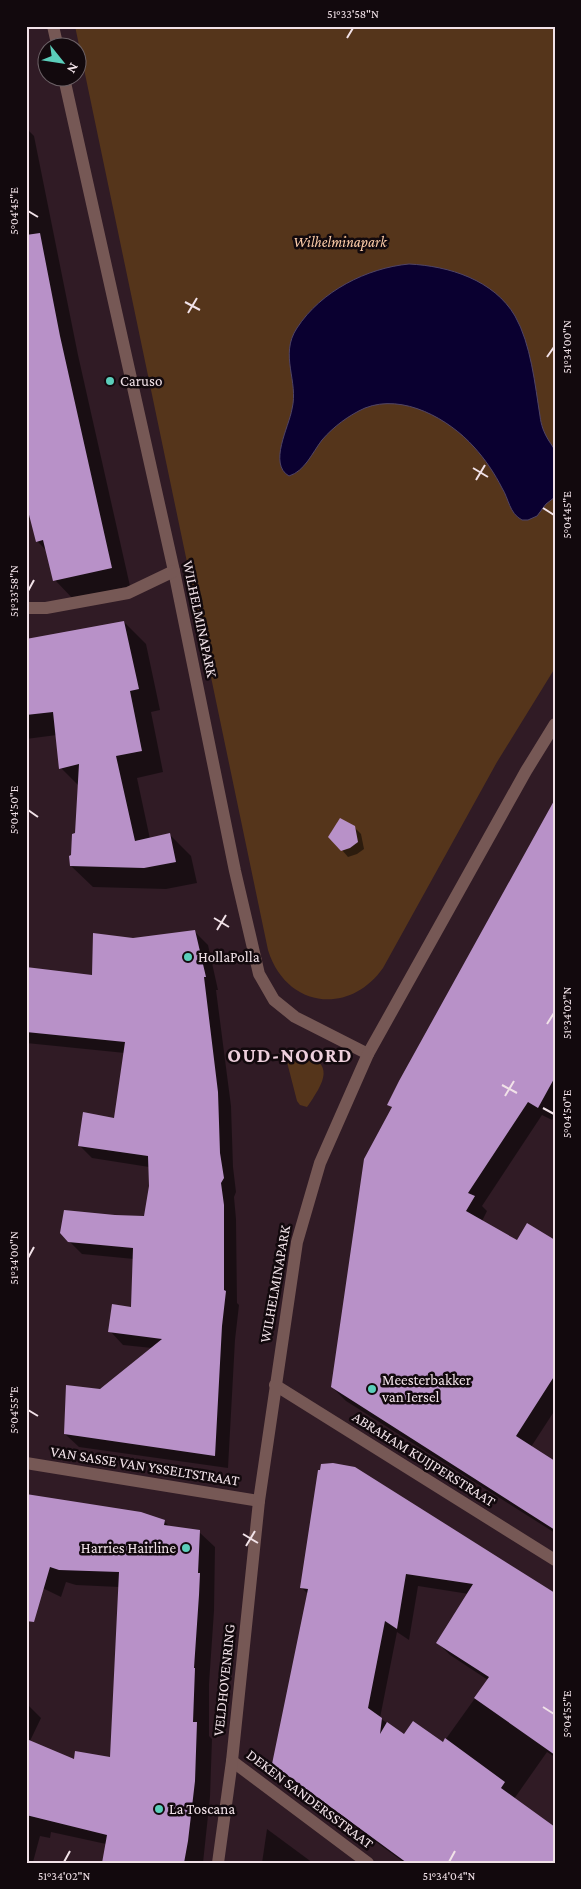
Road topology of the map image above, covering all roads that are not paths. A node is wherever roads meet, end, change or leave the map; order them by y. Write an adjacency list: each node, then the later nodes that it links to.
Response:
1 (66, 88): 2 (street, WILHELMINAPARK)
2 (174, 571): 3 (street); 5 (street, WILHELMINAPARK)
3 (26, 608)
4 (555, 724): 5 (street, WILHELMINAPARK)
5 (368, 1054): 6 (street, WILHELMINAPARK)
6 (275, 1385): 8 (street, WILHELMINAPARK); 9 (street, ABRAHAM KUIJPERSTRAAT)
7 (26, 1463): 8 (street, VAN SASSE VAN YSSELTSTRAAT)
8 (259, 1501): 10 (street, VELDHOVENRING)
9 (555, 1560)
10 (232, 1761): 11 (street, VELDHOVENRING); 12 (street, DEKEN SANDERSSTRAAT)
11 (218, 1863)
12 (368, 1863)

